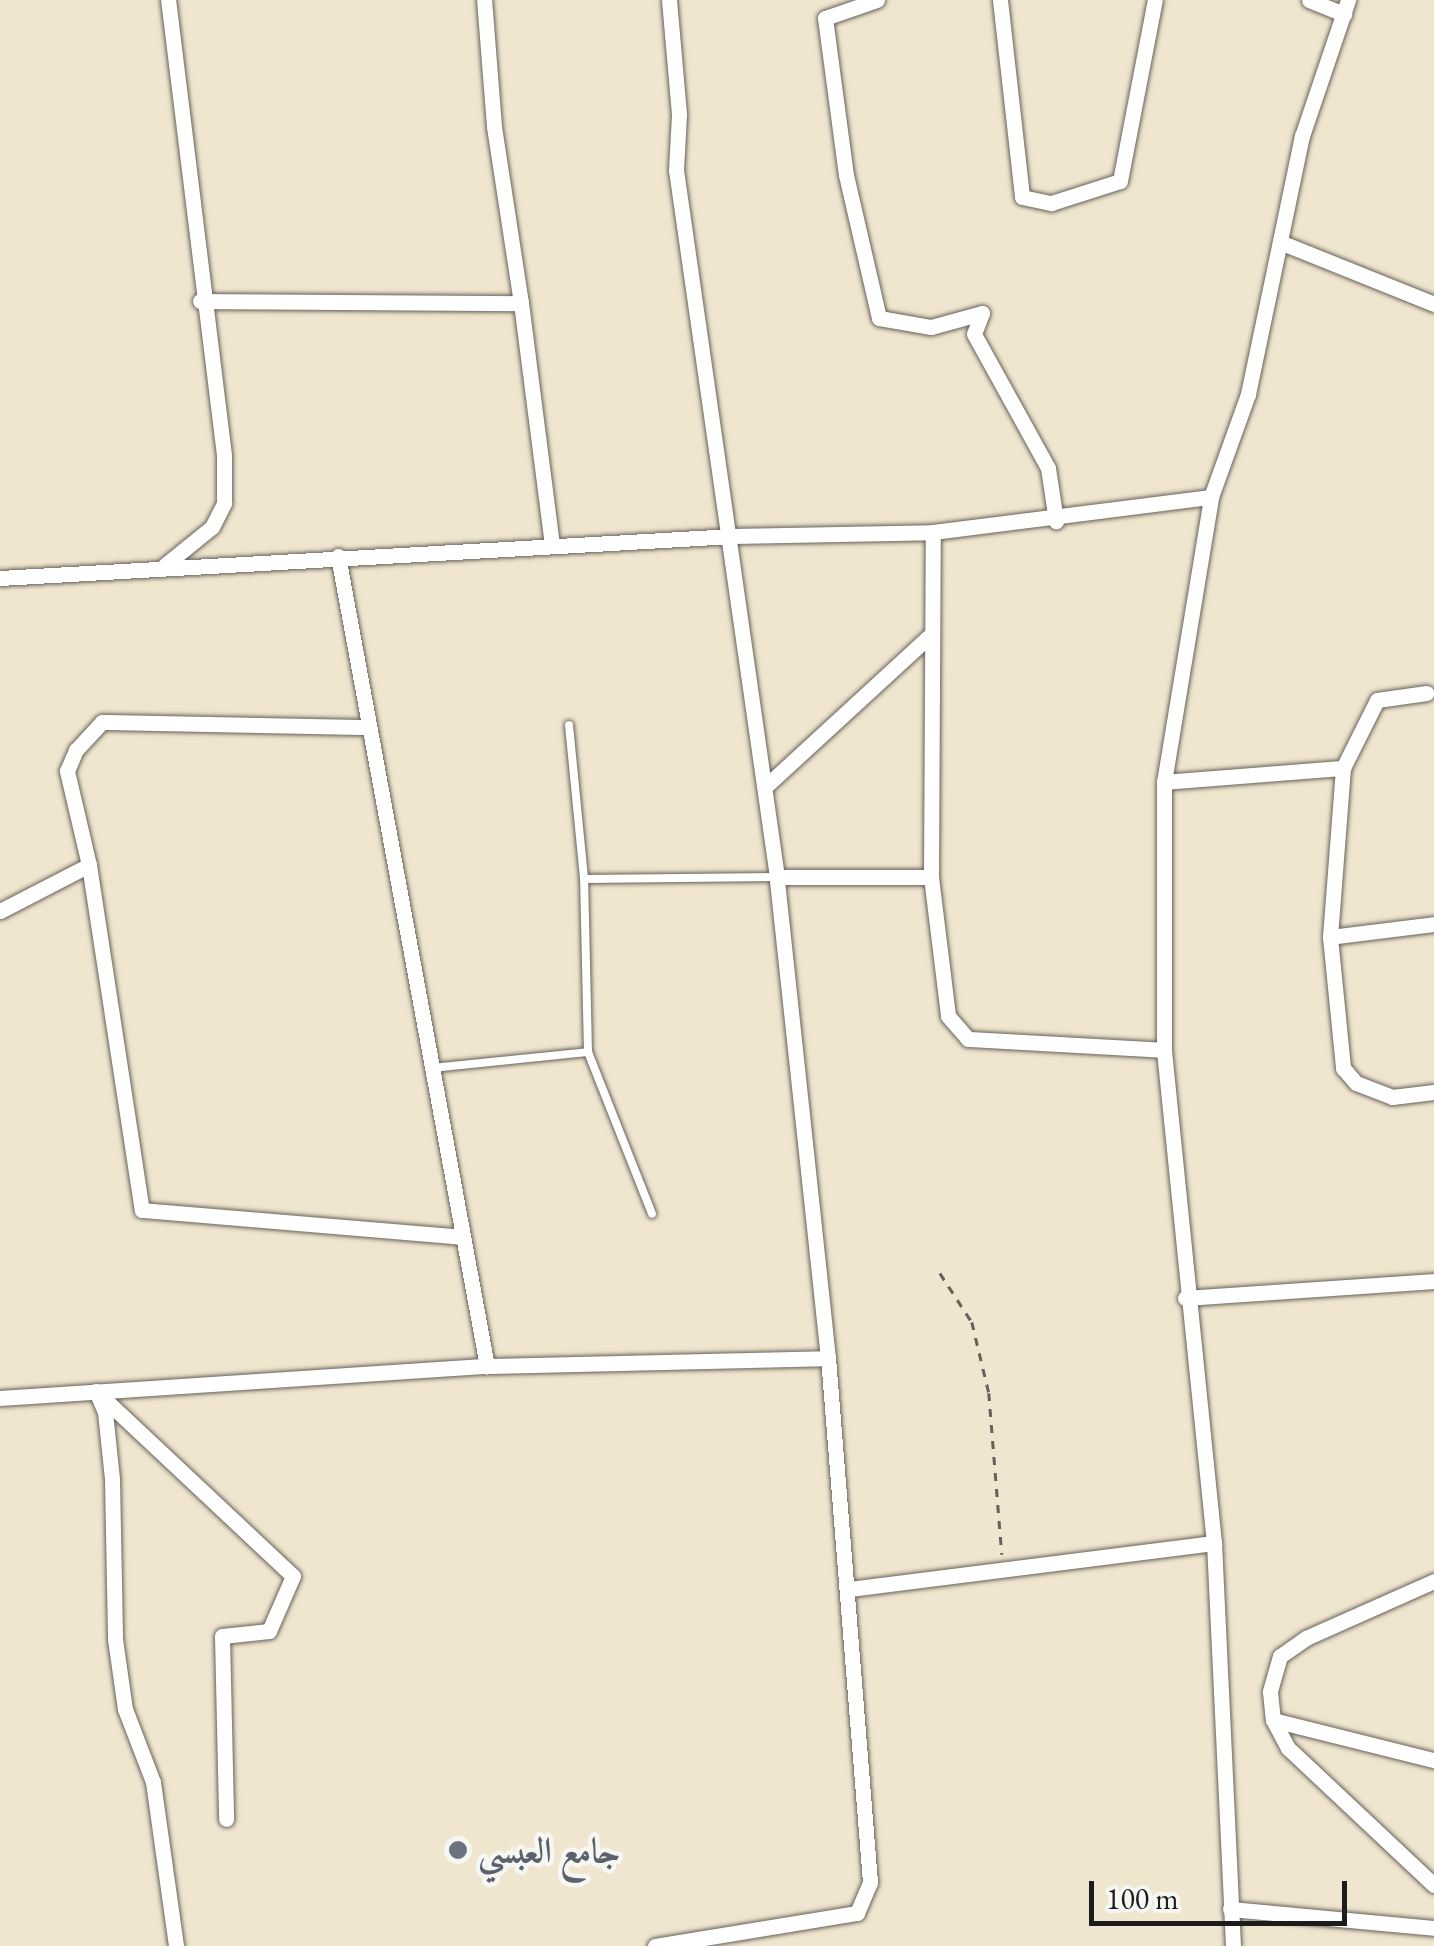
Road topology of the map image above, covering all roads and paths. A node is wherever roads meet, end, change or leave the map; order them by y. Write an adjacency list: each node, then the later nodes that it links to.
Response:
1 (168, 0): 10 (street)
2 (484, 0): 11 (street)
3 (669, 0): 16 (street)
4 (877, 0): 14 (street)
5 (1000, 0): 6 (street)
6 (1155, 0)
7 (1309, 0): 8 (street)
8 (1346, 7): 9 (street)
9 (1280, 242): 12 (street); 13 (street)
10 (200, 301): 11 (street); 19 (street)
11 (521, 303): 17 (street)
12 (1434, 304)
13 (1211, 496): 14 (street); 26 (street)
14 (1056, 521): 15 (street)
15 (932, 532): 16 (street); 21 (street)
16 (732, 536): 17 (street); 27 (street)
17 (552, 545): 18 (street)
18 (338, 556): 19 (street); 24 (street)
19 (166, 565): 20 (street)
20 (0, 578)
21 (928, 636): 27 (street); 30 (street)
22 (1427, 694): 25 (street)
23 (569, 725): 31 (lane)
24 (366, 727): 28 (street); 37 (street)
25 (1343, 768): 26 (street); 34 (street)
26 (1164, 782): 35 (street)
27 (765, 788): 29 (street)
28 (89, 865): 32 (street); 40 (street)
29 (777, 877): 30 (street); 31 (lane); 44 (street)
30 (931, 877): 35 (street)
31 (584, 879): 36 (lane)
32 (0, 911)
33 (1434, 924): 34 (street)
34 (1330, 937): 38 (street)
35 (1164, 1050): 43 (street)
36 (588, 1052): 37 (lane); 39 (lane)
37 (431, 1068): 40 (street)
38 (1434, 1092)
39 (652, 1214)
40 (463, 1238): 45 (street)
41 (940, 1272): 49 (path)
42 (1434, 1281): 43 (street)
43 (1185, 1298): 48 (street)
44 (828, 1358): 45 (street); 51 (street)
45 (487, 1366): 46 (street)
46 (96, 1392): 47 (street); 54 (street); 59 (street)
47 (0, 1398)
48 (1214, 1543): 49 (street); 56 (street)
49 (1003, 1572): 51 (street)
50 (1434, 1581): 52 (street)
51 (850, 1589): 58 (street)
52 (1273, 1720): 53 (street); 55 (street)
53 (1434, 1760)
54 (226, 1819)
55 (1434, 1885)
56 (1230, 1909): 57 (street); 61 (street)
57 (1434, 1928)
58 (704, 1942): 60 (street)
59 (176, 1946)
60 (655, 1946)
61 (1232, 1946)

